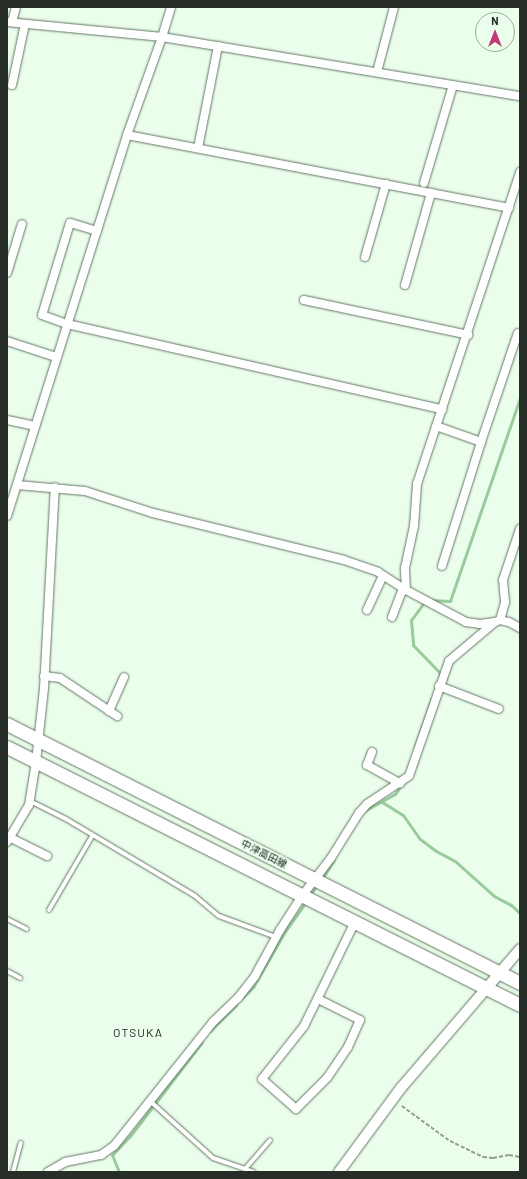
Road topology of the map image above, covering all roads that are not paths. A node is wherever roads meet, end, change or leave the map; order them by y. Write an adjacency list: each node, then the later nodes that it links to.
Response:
1 (16, 7): 4 (street)
2 (171, 7): 6 (street)
3 (394, 7): 8 (street)
4 (10, 22): 5 (street)
5 (25, 24): 6 (street); 9 (street)
6 (162, 37): 7 (street); 12 (street)
7 (218, 46): 8 (street); 13 (street)
8 (377, 72): 10 (street)
9 (12, 85)
10 (453, 85): 11 (street); 15 (street)
11 (520, 96)
12 (127, 135): 13 (street); 20 (street)
13 (198, 148): 16 (street)
14 (520, 172): 18 (street)
15 (424, 183)
16 (386, 184): 17 (street); 21 (street)
17 (431, 193): 18 (street); 23 (street)
18 (508, 208): 27 (street)
19 (22, 224): 22 (street)
20 (97, 231): 25 (street); 25 (street)
21 (365, 257)
22 (7, 273)
23 (404, 285)
24 (304, 300): 27 (street)
25 (67, 324): 29 (street); 30 (street)
26 (518, 332): 34 (street)
27 (468, 335): 30 (street)
28 (7, 342): 29 (street)
29 (56, 358): 32 (street)
30 (442, 409): 33 (street)
31 (7, 420): 32 (street)
32 (35, 426): 35 (street)
33 (436, 426): 34 (street); 41 (street)
34 (481, 442): 39 (street)
35 (17, 485): 36 (street); 37 (street)
36 (54, 487): 40 (street); 48 (street)
37 (7, 516)
38 (520, 529): 44 (street)
39 (442, 566)
40 (383, 575): 41 (street); 42 (street)
41 (404, 589): 43 (street); 45 (street)
42 (367, 610)
43 (392, 617)
44 (498, 621): 45 (street); 46 (street); 47 (street)
45 (466, 622): 47 (street)
46 (520, 628)
47 (474, 639): 50 (street)
48 (44, 676): 52 (street); 55 (street)
49 (124, 677): 52 (street)
50 (439, 686): 51 (street); 59 (street)
51 (499, 709)
52 (109, 711): 53 (street)
53 (116, 716)
54 (7, 724): 55 (main road, 中津高田線)
55 (39, 740): 58 (street); 64 (main road, 中津高田線)
56 (7, 747): 58 (main road, 中津高田線)
57 (372, 752): 59 (street)
58 (36, 762): 60 (street); 65 (main road, 中津高田線)
59 (400, 783): 64 (street)
60 (30, 800): 61 (lane); 62 (street)
61 (92, 836): 66 (lane); 70 (lane)
62 (8, 839): 63 (street)
63 (47, 856)
64 (314, 879): 65 (street); 73 (main road, 中津高田線)
65 (302, 896): 68 (main road, 中津高田線); 70 (street)
66 (49, 910)
67 (7, 919): 69 (lane)
68 (355, 922): 76 (main road, 中津高田線); 77 (street)
69 (27, 929)
70 (276, 937): 79 (street)
71 (520, 949): 73 (street)
72 (7, 971): 74 (lane)
73 (499, 972): 75 (main road, 中津高田線); 76 (street)
74 (20, 978)
75 (520, 983)
76 (485, 988): 78 (main road, 中津高田線); 86 (street)
77 (318, 999): 77 (street)
78 (520, 1005)
79 (150, 1101): 82 (lane); 84 (street)
80 (270, 1140): 82 (lane)
81 (21, 1143): 83 (lane)
82 (245, 1169): 85 (lane)
83 (13, 1172)
84 (48, 1172)
85 (254, 1172)
86 (339, 1172)

